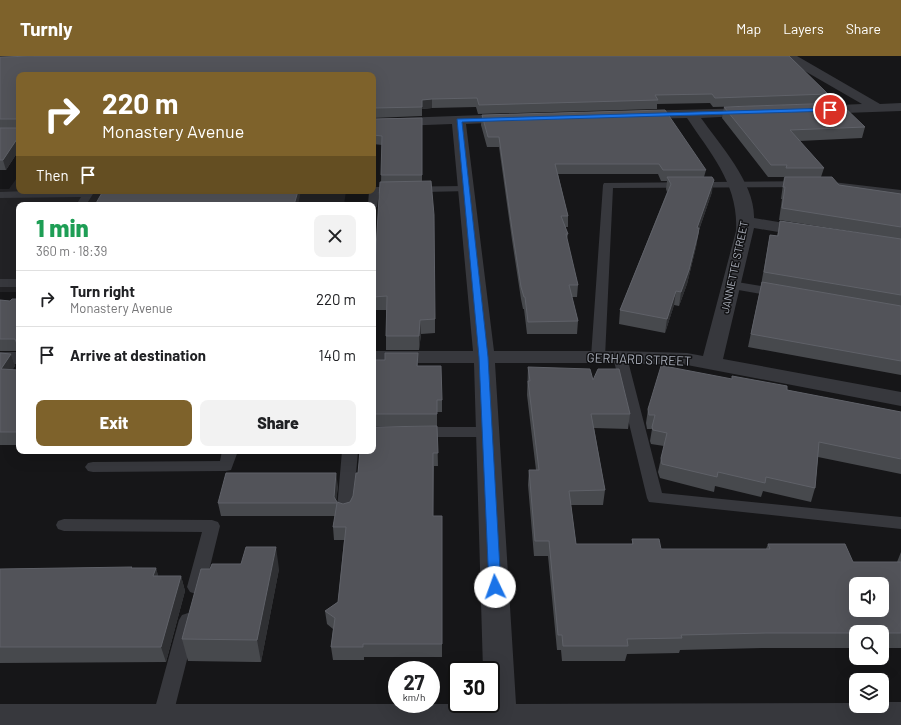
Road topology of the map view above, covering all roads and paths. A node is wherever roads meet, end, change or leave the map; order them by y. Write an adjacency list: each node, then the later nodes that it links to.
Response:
1 (788, 56): 3 (street)
2 (901, 107): 3 (street)
3 (878, 108): 4 (street)
4 (806, 110)
5 (767, 112): 6 (street)
6 (691, 113): 7 (street); 11 (street, JANNETTE STREET)
7 (626, 115)
8 (523, 118): 9 (street)
9 (459, 120): 10 (street); 12 (street)
10 (376, 123)
11 (738, 185): 14 (lane); 17 (street, JANNETTE STREET); 25 (lane)
12 (466, 189): 13 (lane); 24 (street)
13 (376, 190)
14 (901, 193)
15 (16, 194): 16 (lane)
16 (0, 195)
17 (746, 222): 18 (street); 21 (street, JANNETTE STREET)
18 (824, 234)
19 (0, 283): 20 (lane)
20 (16, 283)
21 (731, 285): 22 (lane); 29 (street, JANNETTE STREET)
22 (792, 295)
23 (376, 357): 24 (street, GERHARD STREET)
24 (484, 357): 25 (street, GERHARD STREET); 31 (street)
25 (598, 357): 26 (street, GERHARD STREET)
26 (620, 357): 29 (street, GERHARD STREET); 37 (lane)
27 (0, 358): 28 (street)
28 (16, 358)
29 (712, 362): 30 (street, GERHARD STREET)
30 (901, 399)
31 (488, 432): 32 (lane); 42 (street)
32 (403, 433)
33 (229, 454): 35 (lane)
34 (350, 454): 36 (lane)
35 (92, 467)
36 (345, 509)
37 (901, 523)
38 (64, 525): 41 (lane)
39 (901, 716): 42 (street)
40 (0, 718): 41 (street)
41 (162, 719): 43 (street)
42 (501, 721): 43 (street)
43 (251, 722)

